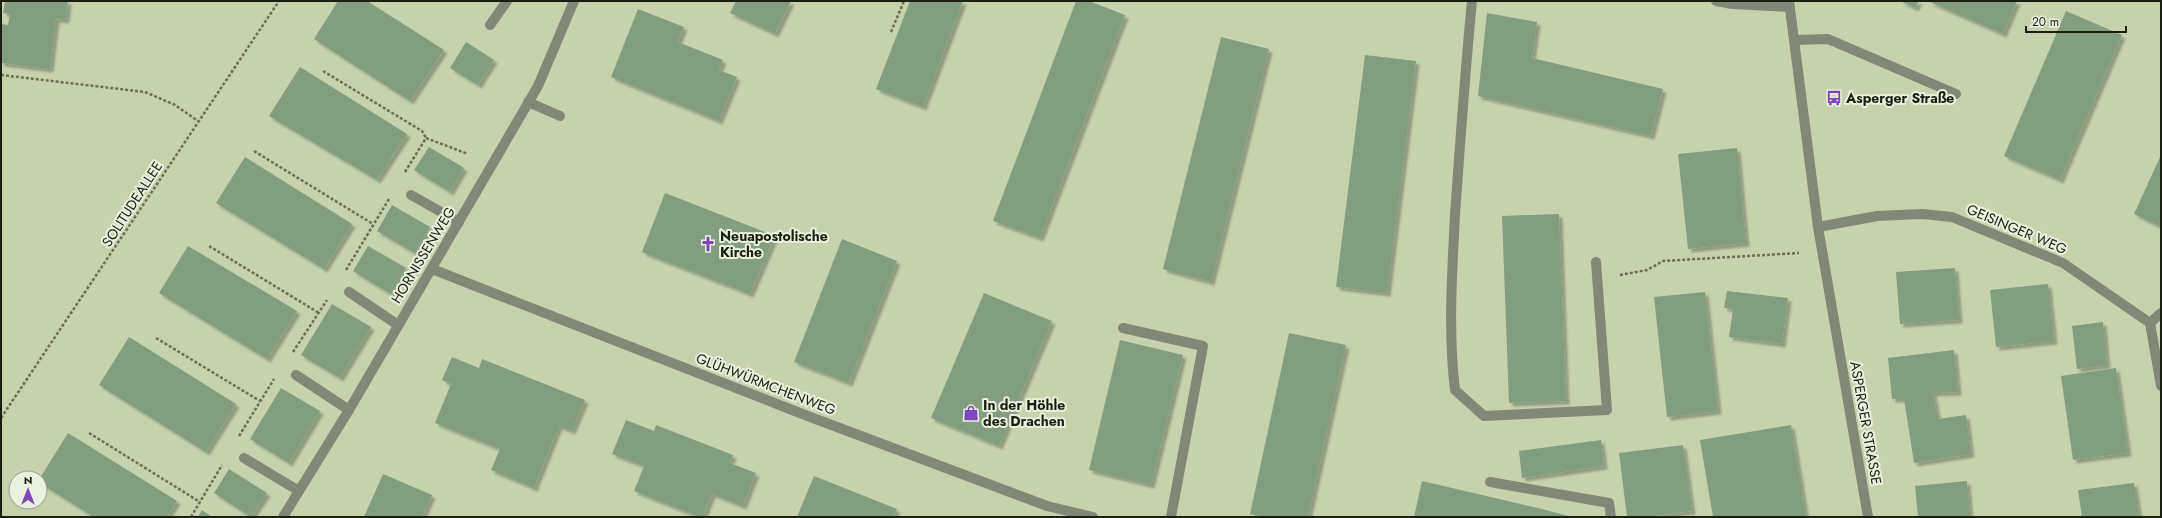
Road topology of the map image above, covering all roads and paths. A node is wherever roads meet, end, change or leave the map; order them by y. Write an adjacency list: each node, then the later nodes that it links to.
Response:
1 (279, 1): 16 (path, SOLITUDEALLEE)
2 (507, 1): 8 (street)
3 (574, 1): 14 (street, HORNISSENWEG)
4 (904, 1): 9 (path)
5 (1472, 1): 31 (street)
6 (1716, 1): 7 (street)
7 (1790, 4): 10 (street, ASPERGER STRASSE)
8 (490, 25)
9 (891, 32)
10 (1794, 40): 13 (street); 25 (street, ASPERGER STRASSE)
11 (323, 71): 17 (path)
12 (1, 75): 16 (path)
13 (1956, 94)
14 (528, 102): 15 (street); 23 (street, HORNISSENWEG)
15 (560, 116)
16 (198, 121): 46 (path, SOLITUDEALLEE)
17 (426, 138): 19 (path); 20 (path)
18 (254, 151): 24 (path)
19 (468, 154)
20 (401, 178)
21 (411, 194): 23 (street)
22 (389, 198): 24 (path)
23 (459, 222): 29 (street, HORNISSENWEG)
24 (373, 224): 30 (path)
25 (1818, 227): 27 (street, ASPERGER STRASSE); 36 (street, GEISINGER WEG)
26 (209, 246): 34 (path)
27 (1822, 252): 31 (path); 59 (street, ASPERGER STRASSE)
28 (1596, 262): 31 (street)
29 (432, 269): 37 (street, HORNISSENWEG); 56 (street, GLÜHWÜRMCHENWEG)
30 (341, 277)
31 (1598, 279)
32 (349, 292): 37 (street)
33 (330, 295): 34 (path)
34 (319, 313): 40 (path)
35 (2161, 313): 36 (street)
36 (2150, 323): 43 (street)
37 (398, 325): 45 (street, HORNISSENWEG)
38 (1123, 328): 57 (street)
39 (156, 338): 44 (path)
40 (292, 353)
41 (296, 375): 45 (street)
42 (275, 378): 44 (path)
43 (2161, 386)
44 (260, 401): 48 (path)
45 (349, 410): 52 (street, HORNISSENWEG)
46 (1, 418)
47 (89, 433): 53 (path)
48 (235, 442)
49 (244, 458): 52 (street)
50 (223, 462): 53 (path)
51 (1490, 482): 58 (street)
52 (298, 491): 55 (street, HORNISSENWEG)
53 (200, 502): 54 (path)
54 (191, 517)
55 (283, 517)
56 (1093, 517)
57 (1171, 517)
58 (1611, 517)
59 (1868, 517)

